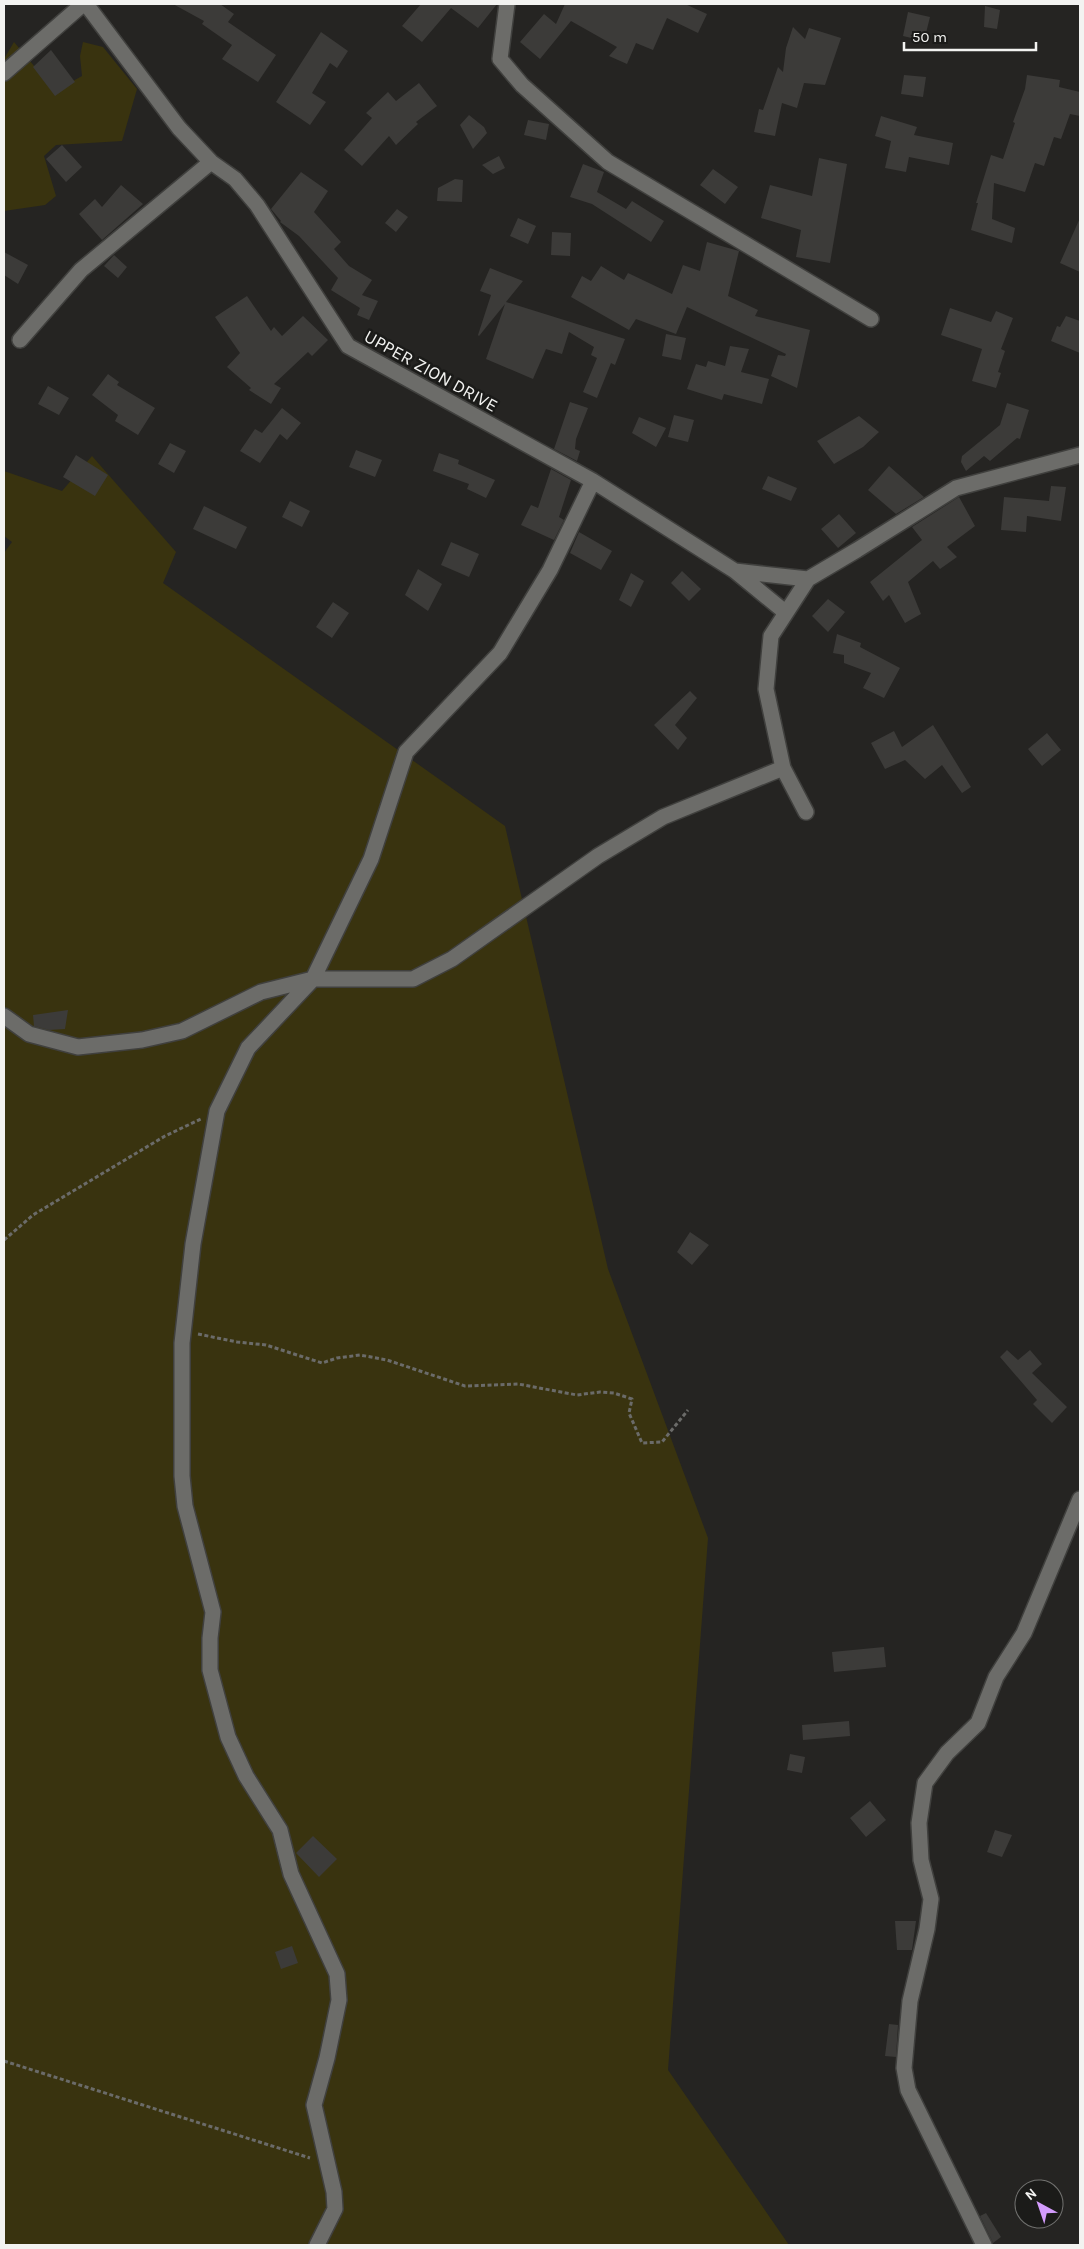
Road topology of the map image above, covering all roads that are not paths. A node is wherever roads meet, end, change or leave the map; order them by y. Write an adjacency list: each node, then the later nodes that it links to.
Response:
1 (85, 4): 3 (street); 4 (street, UPPER ZION DRIVE)
2 (507, 4): 5 (street)
3 (4, 73)
4 (211, 162): 6 (street); 8 (street, UPPER ZION DRIVE)
5 (871, 319)
6 (20, 340)
7 (1080, 455): 10 (street)
8 (593, 481): 9 (street, UPPER ZION DRIVE); 14 (street)
9 (735, 572): 10 (street); 11 (street, UPPER ZION DRIVE)
10 (808, 579): 11 (street)
11 (785, 612): 12 (street)
12 (783, 768): 13 (street); 14 (street)
13 (806, 812)
14 (313, 979): 15 (street); 17 (street)
15 (4, 1016)
16 (1080, 1499): 18 (street)
17 (317, 2245)
18 (984, 2245)

